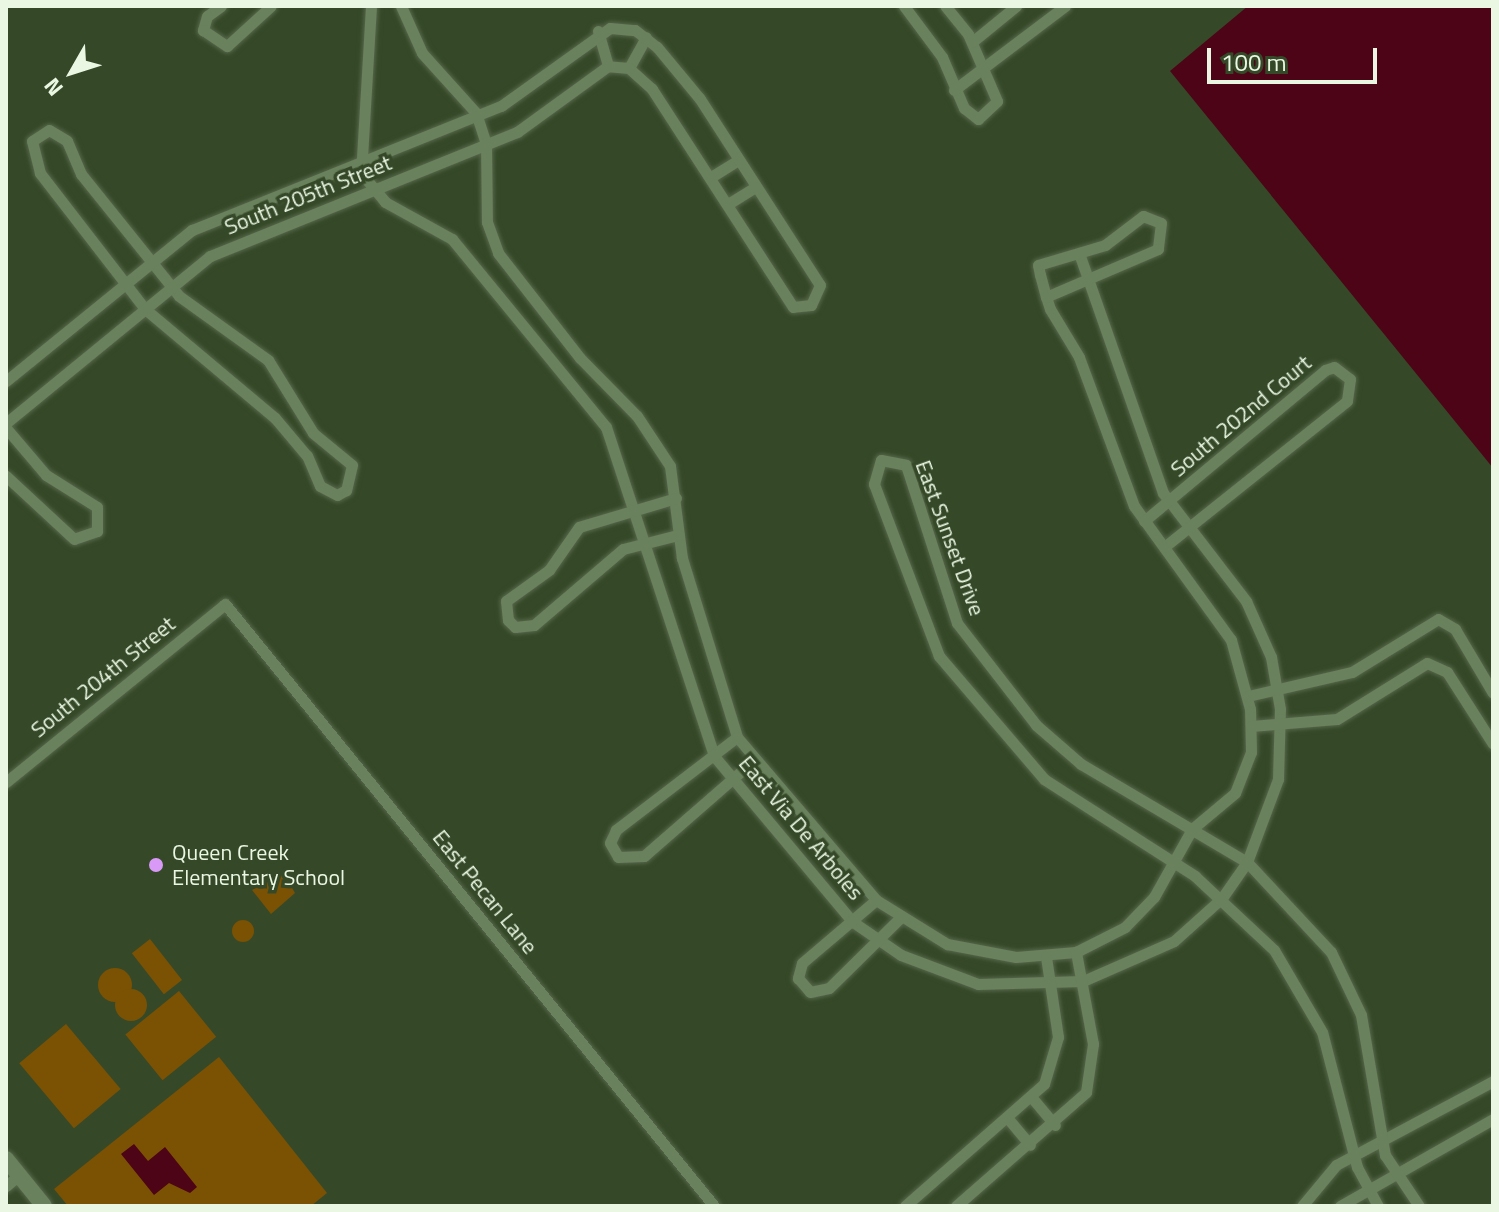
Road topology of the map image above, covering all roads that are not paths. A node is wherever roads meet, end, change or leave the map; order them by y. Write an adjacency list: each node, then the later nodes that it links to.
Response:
1 (221, 6): 2 (street)
2 (271, 6)
3 (371, 6): 19 (street)
4 (401, 6): 16 (street, East Via De Arboles)
5 (904, 6): 15 (street)
6 (945, 6): 11 (street)
7 (1016, 6): 11 (street)
8 (1065, 6): 14 (street)
9 (598, 31): 10 (street); 12 (street); 16 (street, South 205th Street)
10 (646, 37): 13 (street); 18 (street)
11 (972, 42): 14 (street)
12 (608, 66): 13 (street); 17 (street, South 205th Street)
13 (629, 68): 20 (street)
14 (983, 69): 15 (street); 15 (street)
15 (954, 90)
16 (476, 113): 17 (street, East Via De Arboles); 19 (street, South 205th Street)
17 (486, 143): 22 (street, South 205th Street); 34 (street, East Via De Arboles)
18 (738, 160): 20 (street); 21 (street)
19 (359, 165): 22 (street); 25 (street, South 205th Street)
20 (711, 177): 23 (street)
21 (755, 187): 23 (street); 23 (street)
22 (372, 192): 28 (street, South 205th Street); 36 (street, East Via De Arboles)
23 (728, 204)
24 (1079, 253): 26 (street, East Via De Arboles); 26 (street); 29 (street, East Via De Arboles)
25 (152, 261): 27 (street, South 205th Street); 27 (street); 28 (street)
26 (1089, 282): 29 (street); 35 (street, East Via De Arboles)
27 (126, 283): 30 (street); 31 (street, South 205th Street)
28 (172, 286): 30 (street, South 205th Street); 30 (street)
29 (1046, 297): 37 (street, East Via De Arboles)
30 (145, 309): 32 (street, South 205th Street)
31 (6, 381)
32 (6, 426): 33 (street)
33 (6, 476)
34 (676, 498): 36 (street); 39 (street, East Via De Arboles)
35 (1168, 502): 37 (street, South 202nd Court); 38 (street, East Via De Arboles); 38 (street, South 202nd Court)
36 (635, 506): 40 (street, East Via De Arboles); 40 (street)
37 (1144, 521): 41 (street, East Via De Arboles)
38 (1187, 528): 41 (street, South 202nd Court); 43 (street, East Via De Arboles)
39 (678, 535): 40 (street); 48 (street, East Via De Arboles)
40 (647, 542): 50 (street, East Via De Arboles)
41 (1164, 547): 45 (street, East Via De Arboles)
42 (225, 604): 53 (street, South 204th Street); 79 (street, East Pecan Lane)
43 (1278, 692): 44 (street); 45 (street); 46 (street, East Via De Arboles)
44 (1493, 693)
45 (1248, 696): 47 (street, East Via De Arboles)
46 (1281, 723): 47 (street); 49 (street); 56 (street, East Via De Arboles)
47 (1251, 726): 54 (street, East Via De Arboles)
48 (737, 737): 50 (street); 51 (street, East Via De Arboles)
49 (1493, 744)
50 (714, 756): 52 (street, East Via De Arboles); 52 (street)
51 (755, 759): 52 (street); 58 (street, East Via De Arboles)
52 (732, 778): 60 (street, East Via De Arboles)
53 (6, 782)
54 (1192, 829): 55 (street, East Via De Arboles); 55 (street, East Sunset Drive); 56 (street, East Sunset Drive)
55 (1172, 861): 57 (street, East Sunset Drive); 62 (street, East Via De Arboles)
56 (1247, 862): 57 (street, East Via De Arboles); 72 (street, East Sunset Drive)
57 (1222, 898): 64 (street, East Via De Arboles); 73 (street, East Sunset Drive)
58 (876, 900): 59 (street, East Via De Arboles); 60 (street)
59 (900, 918): 61 (street); 63 (street, East Via De Arboles)
60 (853, 922): 61 (street, East Via De Arboles); 61 (street)
61 (879, 941): 65 (street, East Via De Arboles)
62 (1076, 952): 63 (street, East Via De Arboles); 64 (street)
63 (1046, 957): 65 (street)
64 (1083, 981): 65 (street, East Via De Arboles); 70 (street)
65 (1052, 986): 67 (street)
66 (1493, 1081): 72 (street)
67 (1033, 1099): 69 (street); 70 (street)
68 (1493, 1119): 75 (street)
69 (1010, 1121): 71 (street); 80 (street)
70 (1055, 1125): 71 (street)
71 (1030, 1145): 81 (street)
72 (1384, 1146): 73 (street); 75 (street, East Sunset Drive)
73 (1354, 1156): 77 (street, East Sunset Drive); 82 (street)
74 (6, 1159): 76 (main road)
75 (1395, 1174): 77 (street); 85 (street, East Sunset Drive)
76 (13, 1181): 78 (main road)
77 (1366, 1188): 83 (street); 84 (street, East Sunset Drive)
78 (44, 1206)
79 (714, 1206)
80 (905, 1206)
81 (956, 1206)
82 (1302, 1206)
83 (1340, 1206)
84 (1378, 1206)
85 (1419, 1206)

